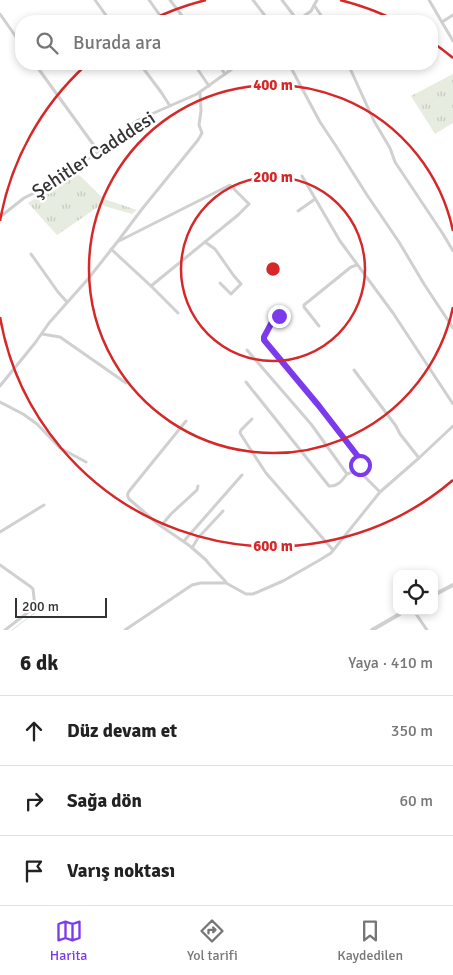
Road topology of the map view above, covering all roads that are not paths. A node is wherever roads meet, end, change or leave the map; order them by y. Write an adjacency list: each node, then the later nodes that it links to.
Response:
1 (95, 0): 10 (street)
2 (149, 0): 11 (street)
3 (170, 0): 12 (street)
4 (253, 0): 13 (street)
5 (282, 0): 14 (street)
6 (318, 0): 8 (street)
7 (429, 0): 18 (street)
8 (314, 5): 15 (street); 16 (street)
9 (0, 14): 21 (street)
10 (106, 15)
11 (160, 15)
12 (181, 15)
13 (264, 15)
14 (293, 15)
15 (305, 15)
16 (321, 15)
17 (438, 15): 20 (street)
18 (438, 15)
19 (453, 15): 20 (street)
20 (442, 22): 22 (street)
21 (15, 35)
22 (453, 41)
23 (40, 70): 34 (street)
24 (144, 70): 33 (street)
25 (198, 70): 31 (street)
26 (222, 70): 30 (street)
27 (231, 70): 30 (street, Şehitler Cadddesi)
28 (292, 70): 51 (street)
29 (351, 70): 42 (street)
30 (225, 74): 31 (street, Şehitler Cadddesi)
31 (209, 86): 32 (street, Şehitler Cadddesi)
32 (200, 93): 33 (street, Şehitler Cadddesi); 39 (street)
33 (170, 106): 34 (street, Şehitler Cadddesi)
34 (98, 151): 38 (street, Şehitler Cadddesi)
35 (302, 176): 36 (street)
36 (315, 199): 37 (street); 44 (street)
37 (298, 210)
38 (0, 218)
39 (118, 241): 40 (street); 41 (street)
40 (205, 242): 45 (street); 46 (street)
41 (111, 249): 46 (street); 47 (street)
42 (453, 251)
43 (31, 254): 47 (street)
44 (357, 265): 50 (street); 59 (street)
45 (220, 283)
46 (151, 286): 48 (street)
47 (67, 302): 52 (street)
48 (178, 313)
49 (279, 316): 65 (street)
50 (319, 326)
51 (453, 328)
52 (41, 334): 56 (street); 57 (street)
53 (247, 350): 66 (street)
54 (354, 370): 63 (street)
55 (246, 382): 66 (street)
56 (126, 383)
57 (0, 386)
58 (0, 402): 64 (street)
59 (453, 404)
60 (252, 419): 76 (street)
61 (186, 421): 72 (street)
62 (453, 426): 63 (street)
63 (419, 458): 69 (street)
64 (86, 462)
65 (358, 470): 66 (street); 69 (street)
66 (347, 474)
67 (242, 475): 74 (street)
68 (198, 486): 72 (street)
69 (380, 492): 76 (street)
70 (44, 505): 73 (street)
71 (223, 511): 75 (street)
72 (161, 526): 74 (street)
73 (0, 532)
74 (184, 542): 75 (street)
75 (192, 548): 78 (street)
76 (333, 550): 78 (street)
77 (0, 565): 83 (street)
78 (226, 582): 84 (street)
79 (453, 585): 80 (street)
80 (438, 593)
81 (398, 615): 85 (street)
82 (417, 615): 86 (street)
83 (5, 630)
84 (125, 630)
85 (372, 630)
86 (427, 630)

